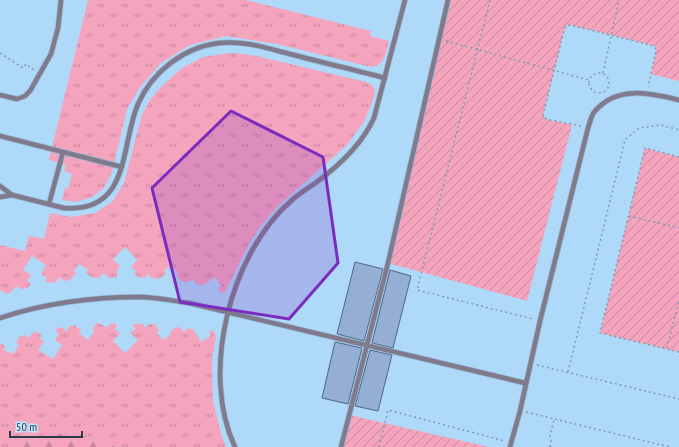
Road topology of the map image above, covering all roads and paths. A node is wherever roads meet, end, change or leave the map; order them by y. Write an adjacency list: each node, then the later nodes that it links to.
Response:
1 (61, 0): 12 (lane)
2 (405, 0): 13 (lane)
3 (448, 0): 7 (lane)
4 (490, 0): 8 (path)
5 (619, 0): 6 (path)
6 (611, 35): 10 (path); 11 (path); 15 (path)
7 (438, 39): 8 (path); 34 (lane)
8 (478, 50): 10 (path); 33 (path)
9 (0, 53): 12 (path)
10 (554, 70): 14 (path); 18 (path)
11 (603, 73): 14 (path); 14 (path)
12 (40, 74): 16 (lane)
13 (385, 78): 23 (lane); 31 (lane)
14 (589, 80)
15 (647, 93): 17 (lane); 18 (lane)
16 (0, 96)
17 (679, 100)
18 (588, 128): 33 (lane)
19 (679, 130): 38 (path)
20 (0, 136): 21 (lane)
21 (63, 152): 23 (lane); 27 (lane)
22 (679, 156): 28 (path)
23 (122, 167): 27 (lane)
24 (0, 186): 25 (lane)
25 (12, 195): 26 (lane); 27 (lane)
26 (0, 197)
27 (49, 204)
28 (629, 216): 29 (path); 35 (path)
29 (679, 228)
30 (679, 300): 35 (path)
31 (227, 312): 32 (lane); 34 (lane); 44 (lane)
32 (0, 318)
33 (540, 320): 37 (lane)
34 (367, 346): 39 (lane); 45 (lane)
35 (667, 349): 36 (path)
36 (679, 352)
37 (530, 363): 38 (path); 39 (lane)
38 (568, 372): 40 (path)
39 (525, 383): 41 (lane)
40 (679, 398)
41 (520, 411): 42 (path); 43 (lane)
42 (554, 419): 47 (path); 48 (path)
43 (510, 445): 46 (path)
44 (235, 447)
45 (341, 447)
46 (379, 447)
47 (550, 447)
48 (670, 447)

